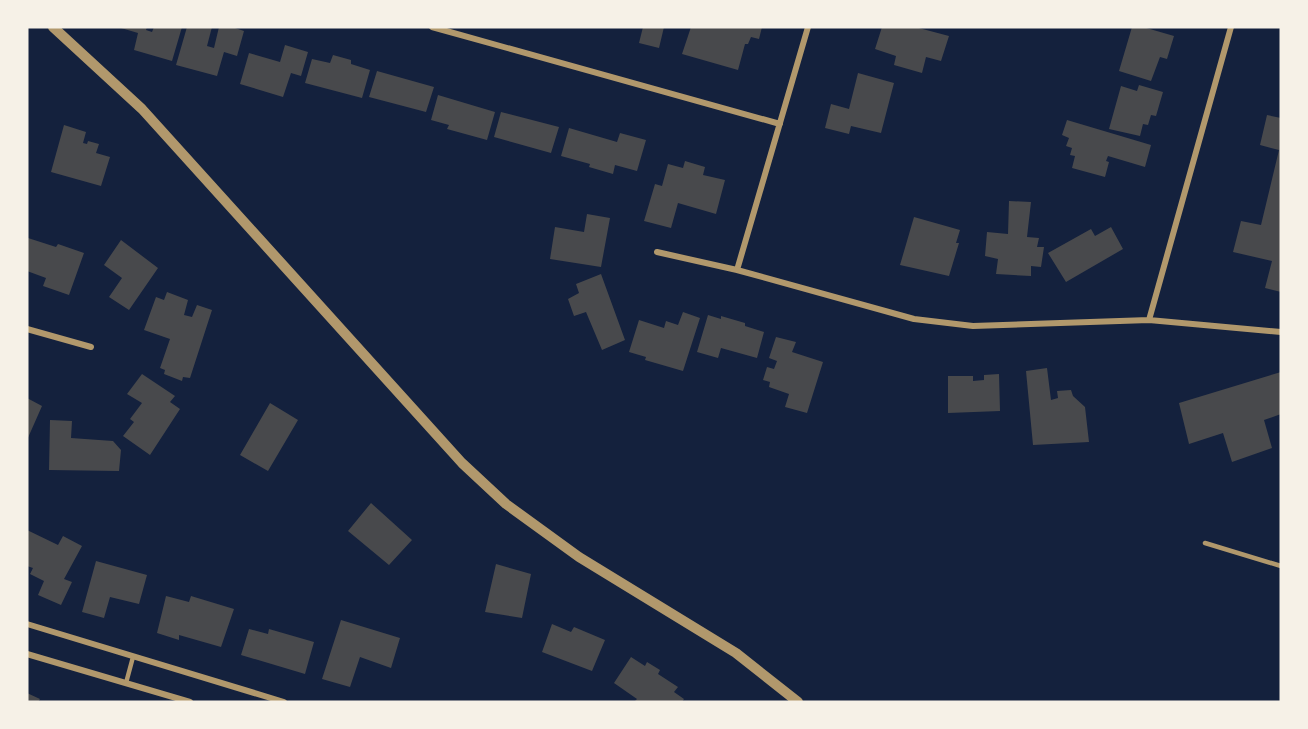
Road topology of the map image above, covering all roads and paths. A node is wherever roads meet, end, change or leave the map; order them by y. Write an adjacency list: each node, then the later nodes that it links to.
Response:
1 (53, 27): 20 (street)
2 (432, 27): 5 (street)
3 (808, 27): 5 (street)
4 (1231, 27): 8 (street)
5 (780, 124): 7 (street)
6 (657, 252): 7 (street)
7 (737, 270): 8 (street)
8 (1149, 320): 10 (street)
9 (27, 329): 11 (street)
10 (1281, 332)
11 (91, 347)
12 (1205, 543): 13 (lane)
13 (1281, 566)
14 (27, 624): 16 (street)
15 (27, 654): 17 (street)
16 (133, 657): 17 (lane); 19 (street)
17 (126, 683): 18 (street)
18 (190, 702)
19 (284, 702)
20 (798, 702)

